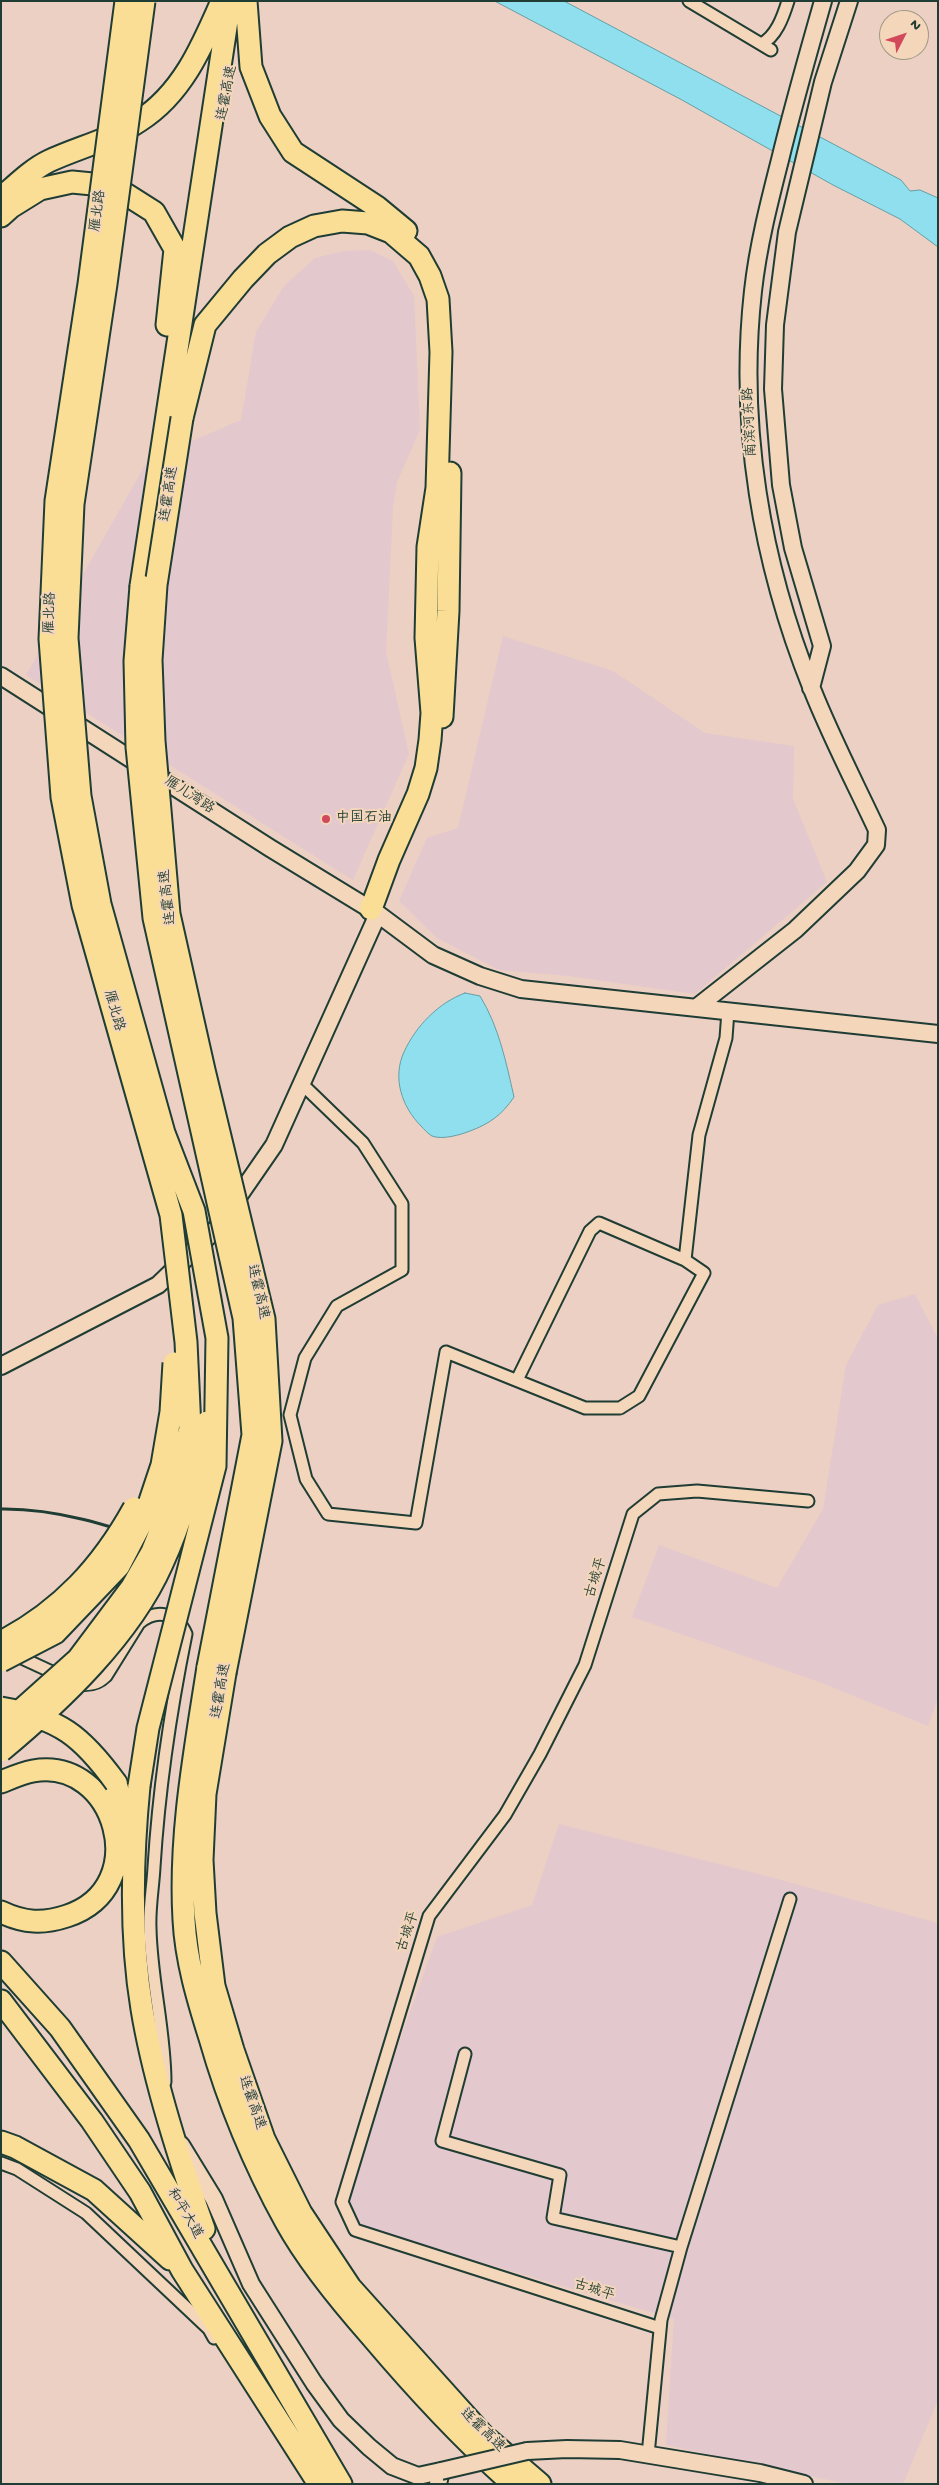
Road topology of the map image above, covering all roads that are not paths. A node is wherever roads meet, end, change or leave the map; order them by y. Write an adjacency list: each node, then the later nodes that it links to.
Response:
1 (126, 1): 22 (highway, 雁北路, bridge)
2 (144, 1): 21 (highway, 雁北路, bridge)
3 (222, 1): 10 (highway)
4 (230, 1): 12 (highway, 连霍高速)
5 (246, 1): 12 (highway, 连霍高速); 15 (highway)
6 (689, 1): 7 (street)
7 (788, 1)
8 (823, 1): 14 (main road, 南滨河东路)
9 (849, 1): 14 (main road, 南滨河东路)
10 (1, 198)
11 (1, 216): 12 (highway)
12 (169, 414): 15 (highway); 29 (highway, 连霍高速, bridge); 29 (highway, 连霍高速, bridge)
13 (1, 676): 15 (main road, 雁儿湾路)
14 (811, 688): 16 (main road, 南滨河东路)
15 (375, 912): 16 (main road, 雁儿湾路); 19 (main road)
16 (696, 1007): 17 (main road, 雁儿湾路)
17 (728, 1011): 18 (main road, 雁儿湾路); 20 (street)
18 (938, 1034)
19 (302, 1084): 23 (main road); 24 (street)
20 (685, 1260): 24 (street); 24 (street)
21 (204, 1264): 32 (highway, bridge); 34 (highway, bridge)
22 (179, 1291): 26 (highway, bridge); 28 (highway, bridge); 31 (highway, bridge)
23 (1, 1366)
24 (517, 1380)
25 (808, 1502): 49 (street, 古城平)
26 (1, 1642)
27 (1, 1648): 40 (street)
28 (1, 1660)
29 (217, 1670): 54 (highway, 连霍高速); 55 (highway, 连霍高速)
30 (1, 1708): 34 (highway, bridge)
31 (1, 1728)
32 (1, 1751)
33 (1, 1782): 36 (highway)
34 (133, 1849): 40 (highway)
35 (790, 1899): 46 (street)
36 (1, 1912)
37 (1, 1962): 48 (highway, 和平大道)
38 (1, 2001): 47 (highway, 和平大道)
39 (465, 2054): 46 (street)
40 (164, 2102): 41 (highway)
41 (169, 2125): 48 (highway); 51 (main road)
42 (1, 2142): 44 (highway)
43 (1, 2163): 45 (street)
44 (97, 2193): 45 (street); 47 (highway)
45 (86, 2213): 52 (street)
46 (681, 2246): 49 (street)
47 (182, 2270): 52 (highway, 和平大道)
48 (221, 2278): 53 (highway, 和平大道)
49 (660, 2328): 50 (street)
50 (648, 2455): 51 (main road, bridge); 56 (main road)
51 (440, 2477)
52 (319, 2484)
53 (341, 2484)
54 (513, 2484)
55 (540, 2484)
56 (804, 2484)

